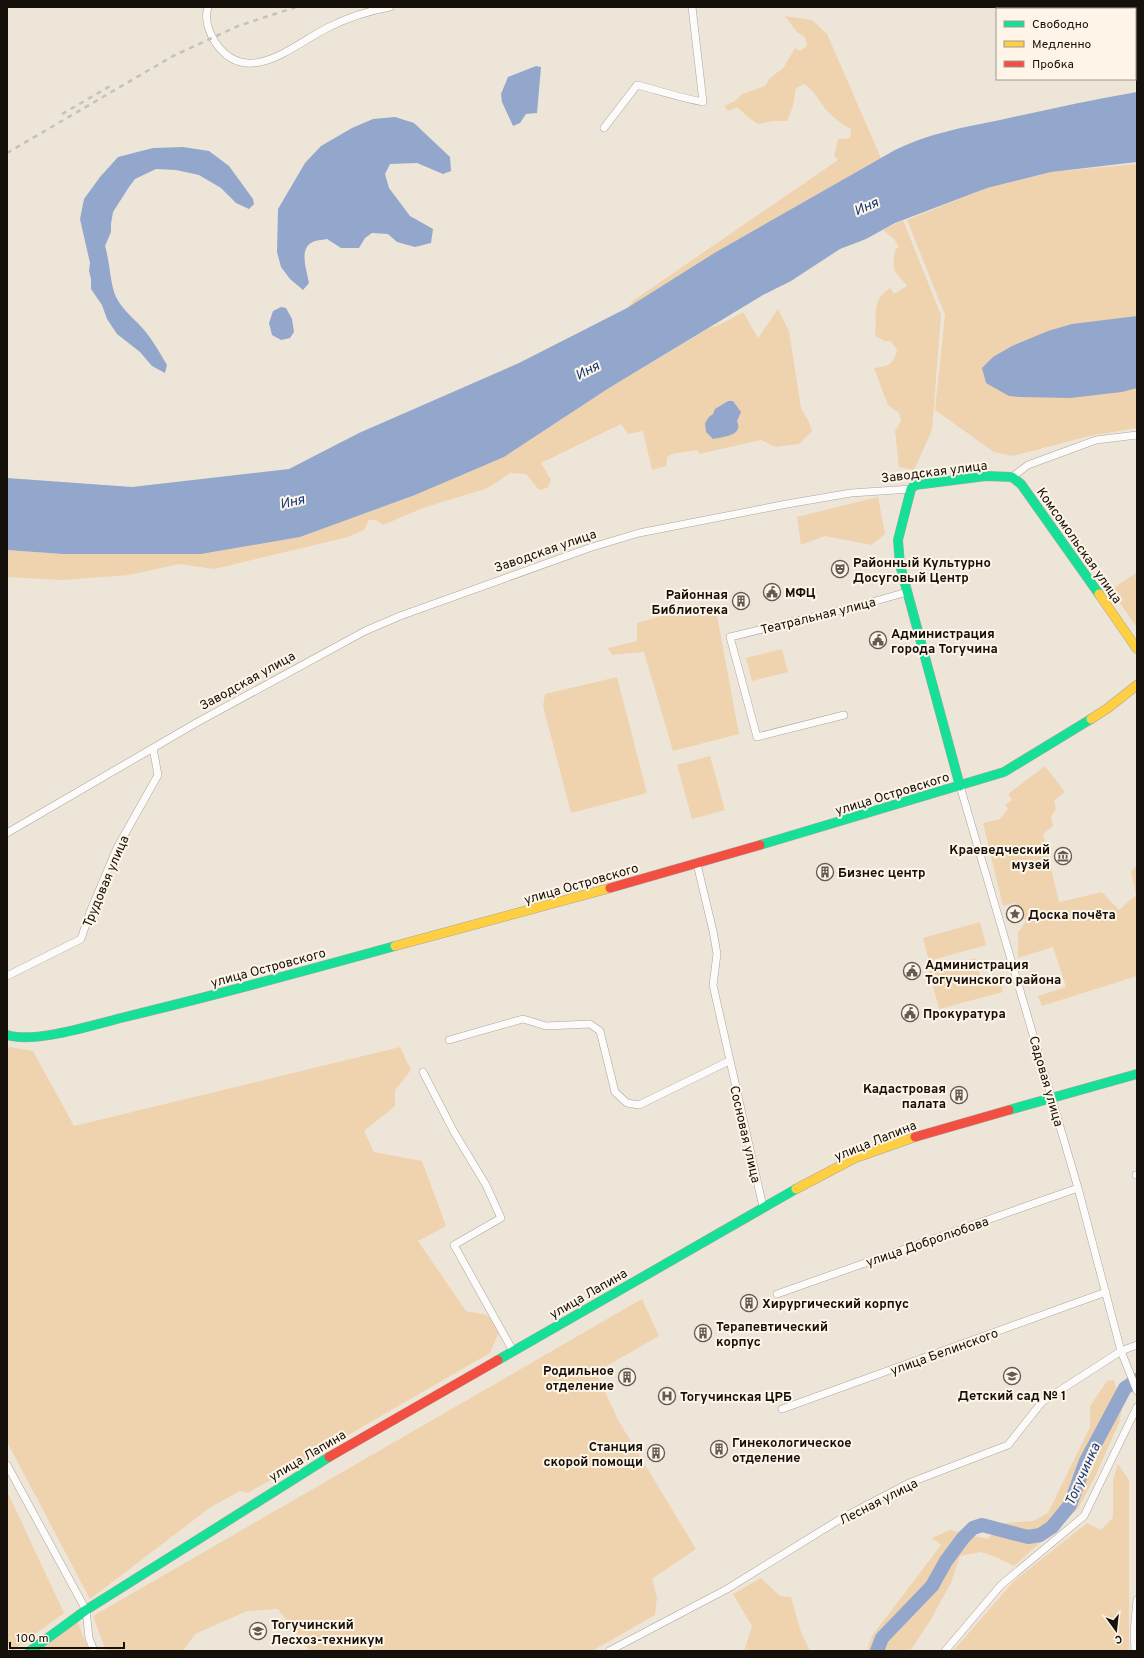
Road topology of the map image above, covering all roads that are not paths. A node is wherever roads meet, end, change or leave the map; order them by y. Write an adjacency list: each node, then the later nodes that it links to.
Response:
1 (208, 7): 2 (street)
2 (390, 7)
3 (692, 7): 4 (street)
4 (604, 128)
5 (1137, 435): 6 (street)
6 (1012, 478): 7 (street, Заводская улица); 9 (street, Комсомольская улица)
7 (911, 489): 8 (street); 12 (street, Заводская улица)
8 (907, 592): 11 (street, Театральная улица); 13 (street)
9 (1137, 649)
10 (1137, 686): 13 (street, улица Островского)
11 (844, 715)
12 (153, 748): 14 (street, Заводская улица); 16 (street, Трудовая улица)
13 (960, 786): 15 (street, улица Островского); 22 (street, Садовая улица)
14 (7, 833)
15 (697, 864): 17 (street, улица Островского); 19 (street, Сосновая улица)
16 (7, 976)
17 (7, 1035)
18 (450, 1040): 19 (street)
19 (729, 1061): 24 (street, Сосновая улица)
20 (423, 1072): 28 (street)
21 (1137, 1074): 22 (street, улица Лапина)
22 (1052, 1098): 23 (street, Садовая улица); 24 (street, улица Лапина)
23 (1078, 1188): 25 (street, Садовая улица); 26 (street, улица Добролюбова)
24 (763, 1207): 28 (street, улица Лапина)
25 (1106, 1292): 29 (street, Садовая улица); 32 (street, улица Белинского)
26 (777, 1294)
27 (1137, 1345): 29 (street, Лесная улица)
28 (513, 1351): 35 (street, улица Лапина)
29 (1121, 1351): 30 (street, Садовая улица); 38 (street, Лесная улица)
30 (1137, 1390)
31 (1137, 1407): 39 (street)
32 (782, 1409)
33 (7, 1465): 35 (street)
34 (1137, 1600): 40 (street)
35 (86, 1610): 36 (street, улица Лапина); 37 (street)
36 (30, 1651)
37 (94, 1651)
38 (609, 1651)
39 (945, 1651)
40 (1135, 1651)

